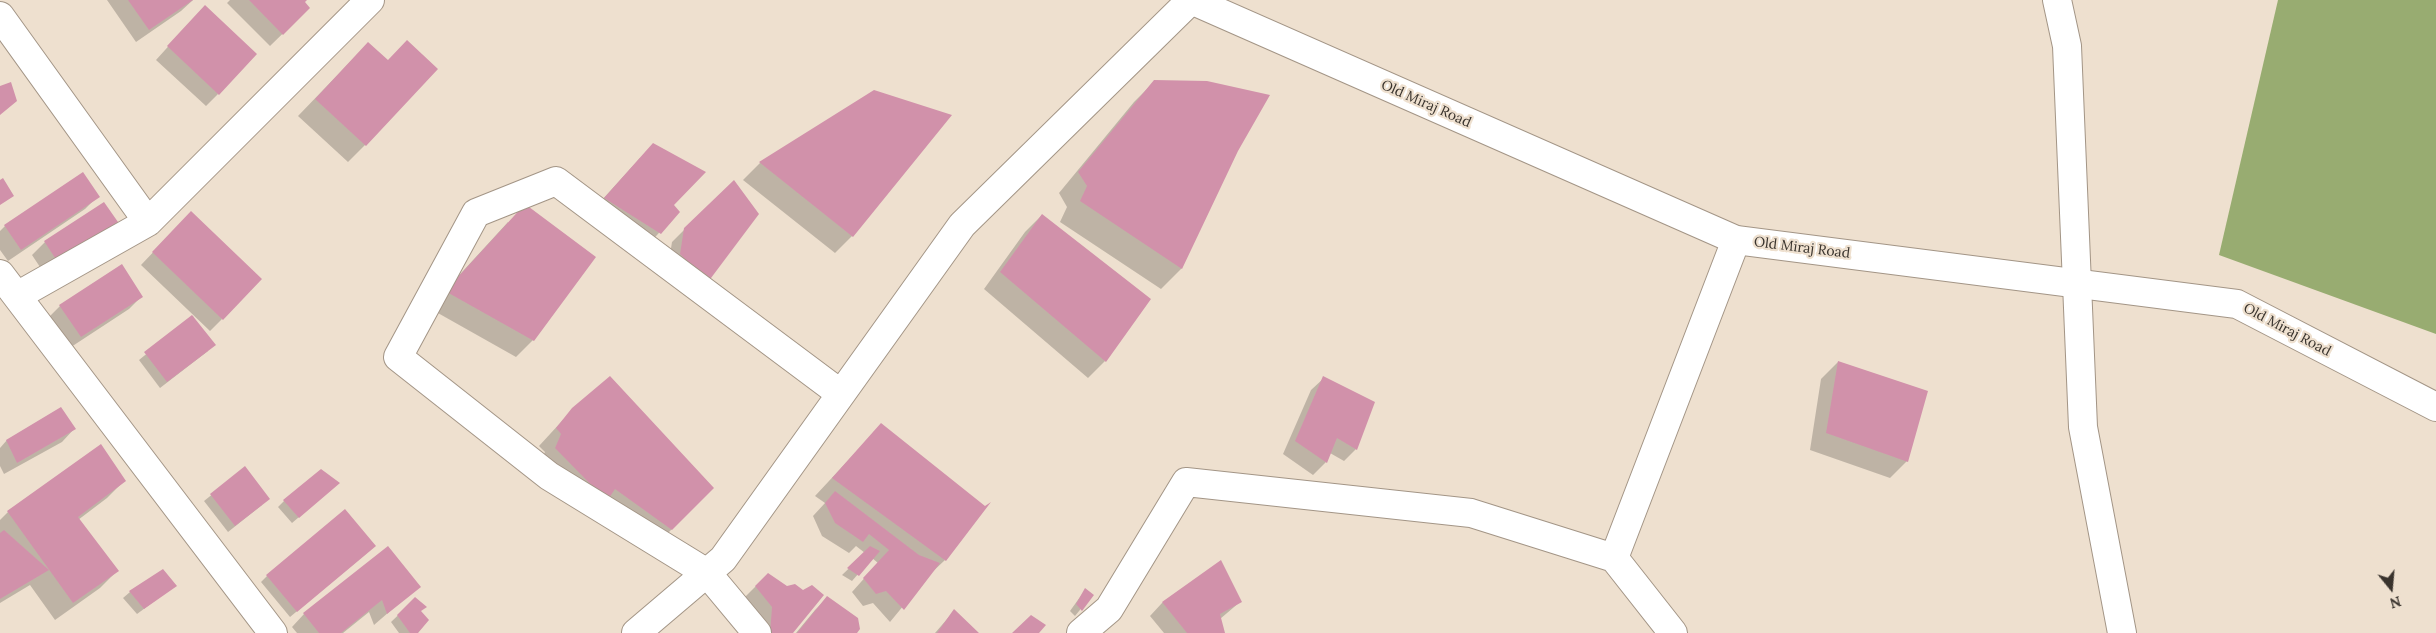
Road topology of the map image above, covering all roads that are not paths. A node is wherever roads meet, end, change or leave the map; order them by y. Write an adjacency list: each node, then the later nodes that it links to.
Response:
1 (370, 0): 5 (street)
2 (1191, 0): 6 (street, Old Miraj Road); 10 (street)
3 (2057, 0): 8 (street)
4 (0, 16): 5 (street)
5 (148, 222): 9 (street)
6 (1736, 240): 8 (street, Old Miraj Road); 12 (street)
7 (0, 274): 9 (street)
8 (2076, 283): 11 (street, Old Miraj Road); 19 (street)
9 (17, 296): 14 (street)
10 (841, 394): 13 (street); 13 (street)
11 (2436, 407)
12 (1614, 558): 17 (street); 18 (street)
13 (706, 573): 15 (street); 16 (street)
14 (273, 633)
15 (636, 633)
16 (757, 633)
17 (1082, 633)
18 (1673, 633)
19 (2122, 633)

